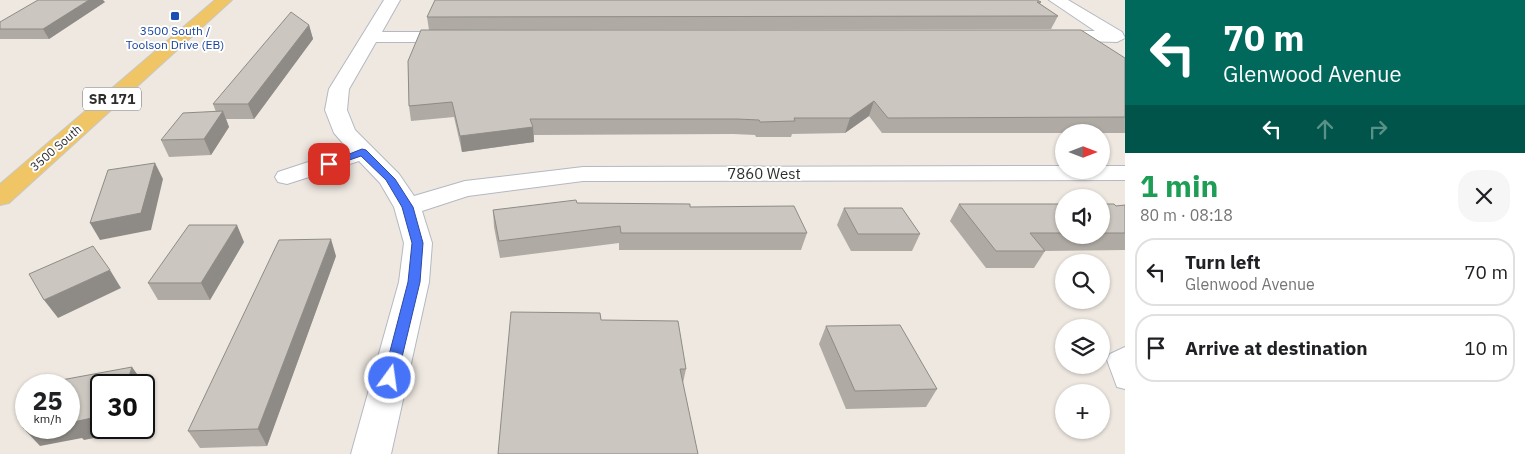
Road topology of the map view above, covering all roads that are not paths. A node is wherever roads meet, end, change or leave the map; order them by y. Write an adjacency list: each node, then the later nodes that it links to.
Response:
1 (224, 0): 11 (main road, 3500 South / SR 171)
2 (392, 0): 5 (street)
3 (1057, 0): 7 (street)
4 (1038, 36): 7 (street)
5 (370, 37): 6 (street); 8 (street)
6 (469, 37)
7 (1121, 38)
8 (362, 152): 10 (street); 12 (street)
9 (1125, 173): 12 (street, 7860 West)
10 (287, 178)
11 (0, 197)
12 (407, 207): 15 (street)
13 (1125, 356): 14 (lane)
14 (1125, 380)
15 (371, 454)

